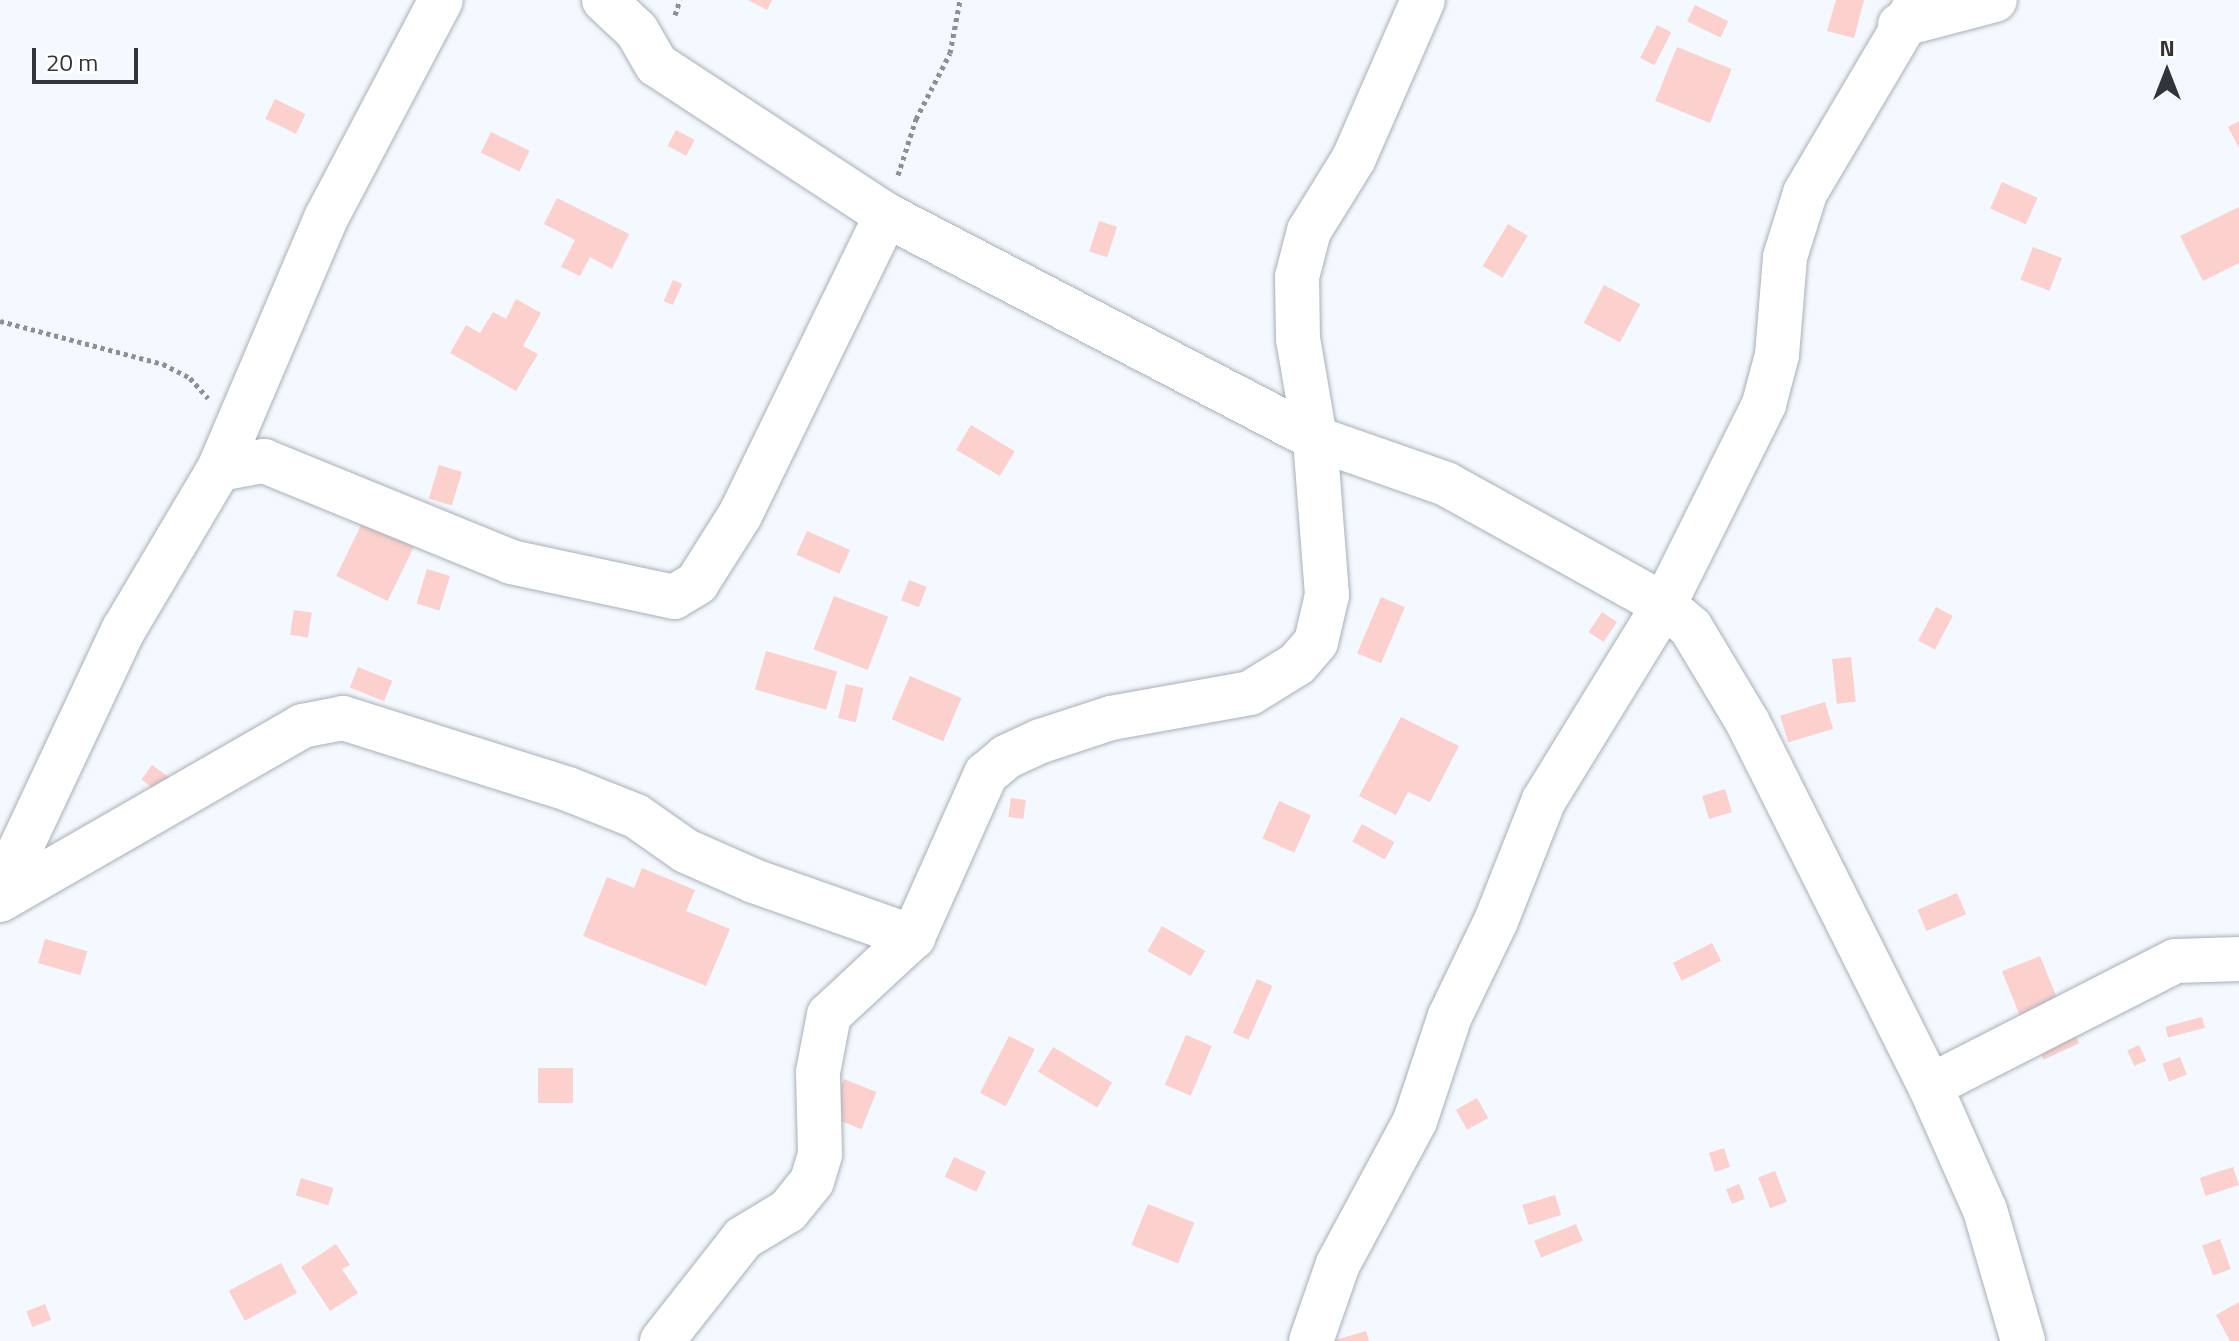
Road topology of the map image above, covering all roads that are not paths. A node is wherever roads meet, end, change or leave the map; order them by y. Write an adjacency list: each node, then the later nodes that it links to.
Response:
1 (441, 0): 8 (street)
2 (604, 0): 6 (street)
3 (1423, 0): 7 (street)
4 (1995, 0): 5 (street)
5 (1910, 12): 9 (street)
6 (886, 215): 7 (street); 8 (street)
7 (1315, 438): 9 (street); 12 (street)
8 (219, 469): 10 (street)
9 (1664, 605): 14 (street); 16 (street)
10 (0, 892)
11 (0, 900): 12 (street)
12 (913, 937): 15 (street)
13 (2239, 959): 14 (street)
14 (1930, 1086): 17 (street)
15 (662, 1341)
16 (1311, 1341)
17 (2023, 1341)

